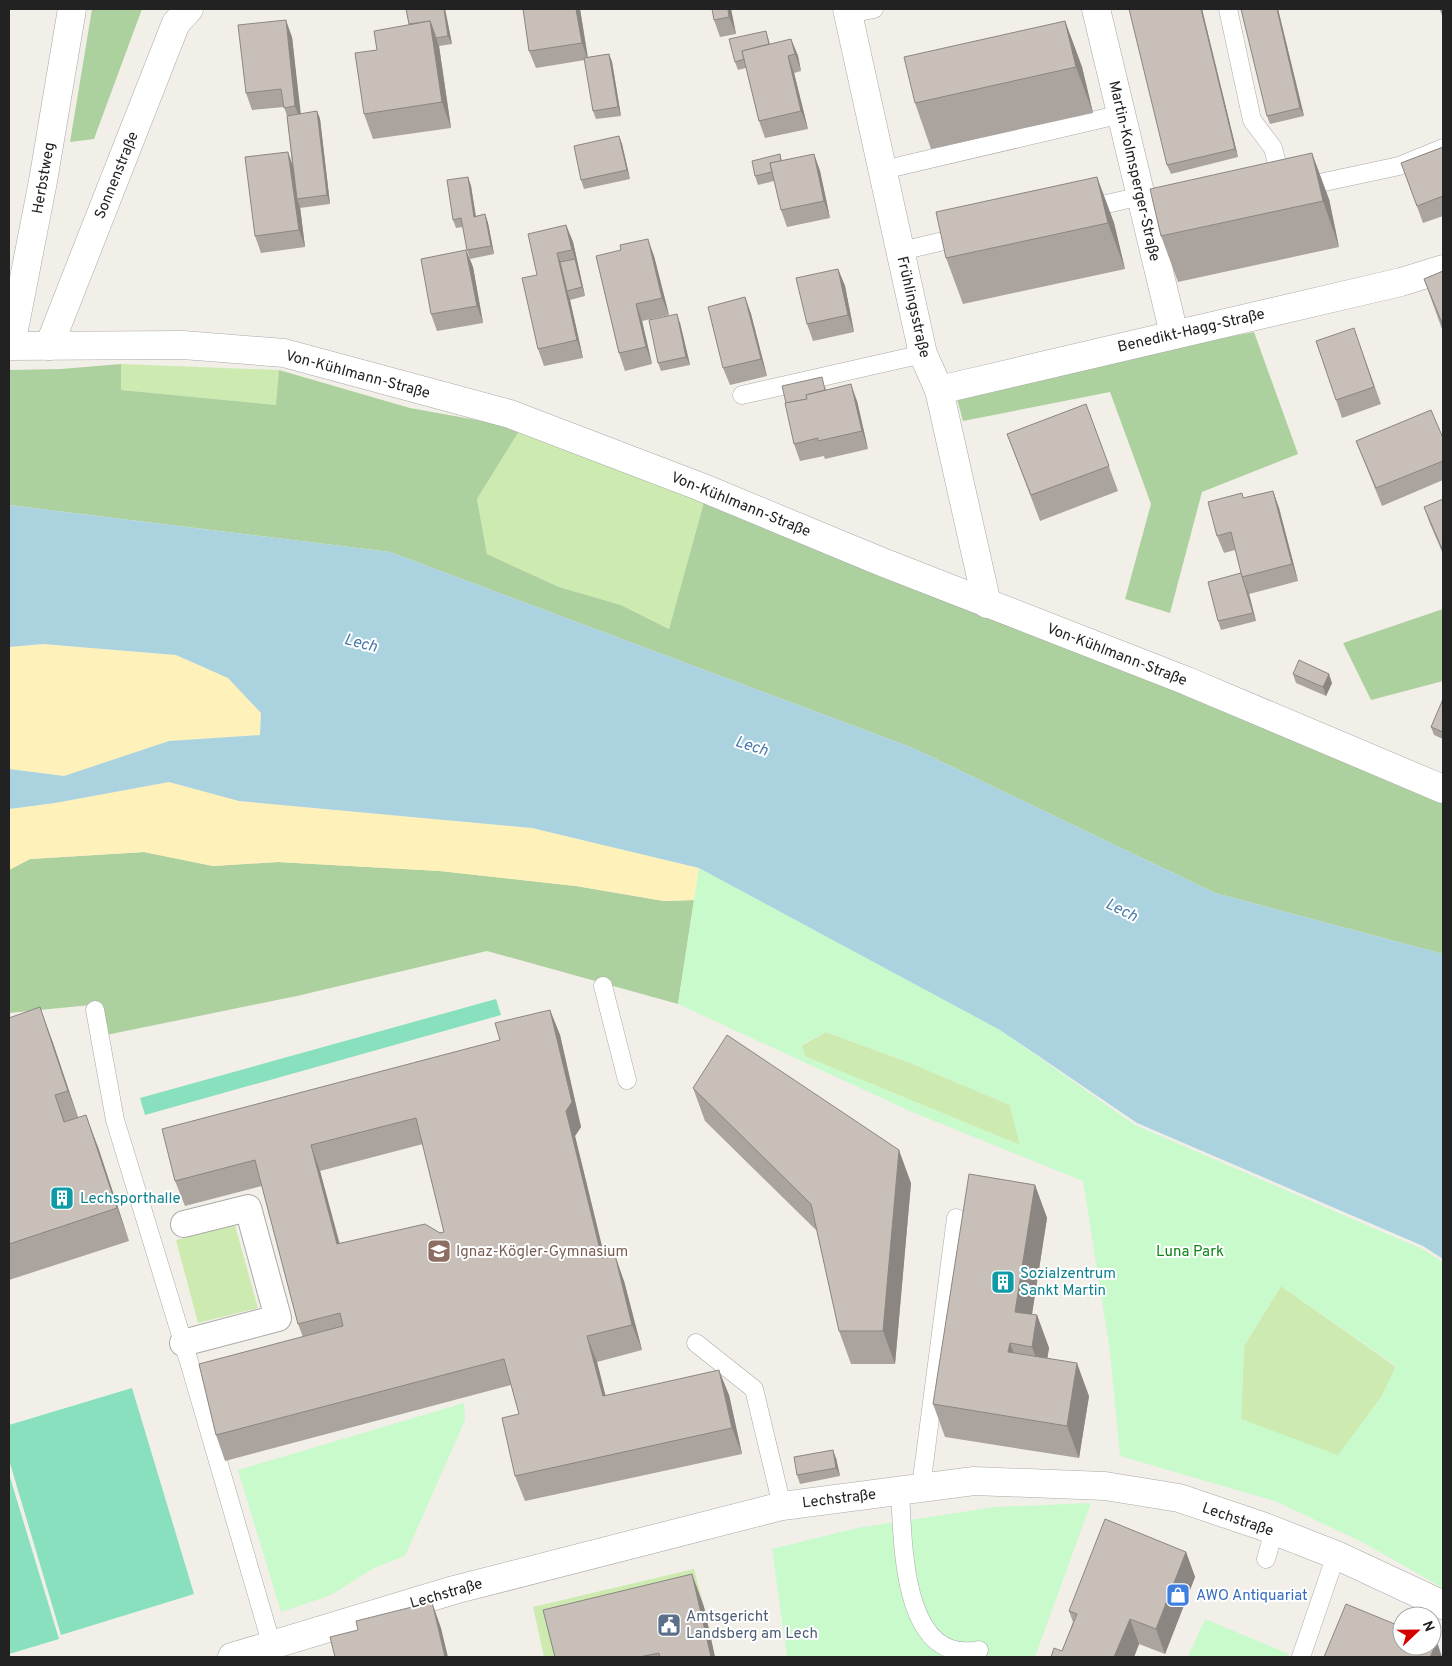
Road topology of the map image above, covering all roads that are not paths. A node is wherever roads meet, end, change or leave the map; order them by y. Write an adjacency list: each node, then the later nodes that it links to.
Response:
1 (72, 9): 16 (street, Herbstweg)
2 (189, 9): 17 (street, Sonnenstraße)
3 (874, 9): 6 (lane)
4 (1096, 9): 7 (street, Martin-Kolmsperger-Straße)
5 (1228, 9): 8 (lane)
6 (847, 11): 9 (street, Frühlingsstraße)
7 (1122, 114): 9 (lane); 10 (street, Martin-Kolmsperger-Straße)
8 (1443, 148)
9 (883, 170): 13 (street, Frühlingsstraße)
10 (1141, 196): 11 (lane); 15 (street, Martin-Kolmsperger-Straße)
11 (1064, 214)
12 (978, 234): 13 (lane)
13 (901, 251): 18 (street, Frühlingsstraße)
14 (1443, 269): 15 (street, Benedikt-Hagg-Straße)
15 (1174, 334): 19 (street, Benedikt-Hagg-Straße)
16 (10, 346): 17 (street, Von-Kühlmann-Straße)
17 (49, 346): 21 (street, Von-Kühlmann-Straße)
18 (923, 354): 19 (street, Frühlingsstraße); 20 (lane)
19 (939, 390): 21 (street, Frühlingsstraße)
20 (742, 395)
21 (988, 604): 22 (street, Von-Kühlmann-Straße)
22 (1443, 789)
23 (603, 986): 25 (lane)
24 (94, 1010): 29 (lane)
25 (627, 1080)
26 (956, 1218): 30 (lane)
27 (184, 1224): 29 (street)
28 (696, 1343): 31 (lane)
29 (183, 1344): 36 (lane)
30 (911, 1489): 31 (street, Lechstraße); 32 (street, Lechstraße); 37 (lane)
31 (782, 1506): 36 (street, Lechstraße)
32 (1274, 1531): 33 (street, Lechstraße); 34 (lane)
33 (1336, 1556): 35 (street, Lechstraße); 39 (lane)
34 (1266, 1559)
35 (1443, 1605)
36 (272, 1646): 38 (street, Lechstraße)
37 (979, 1650)
38 (232, 1657)
39 (1301, 1657)

